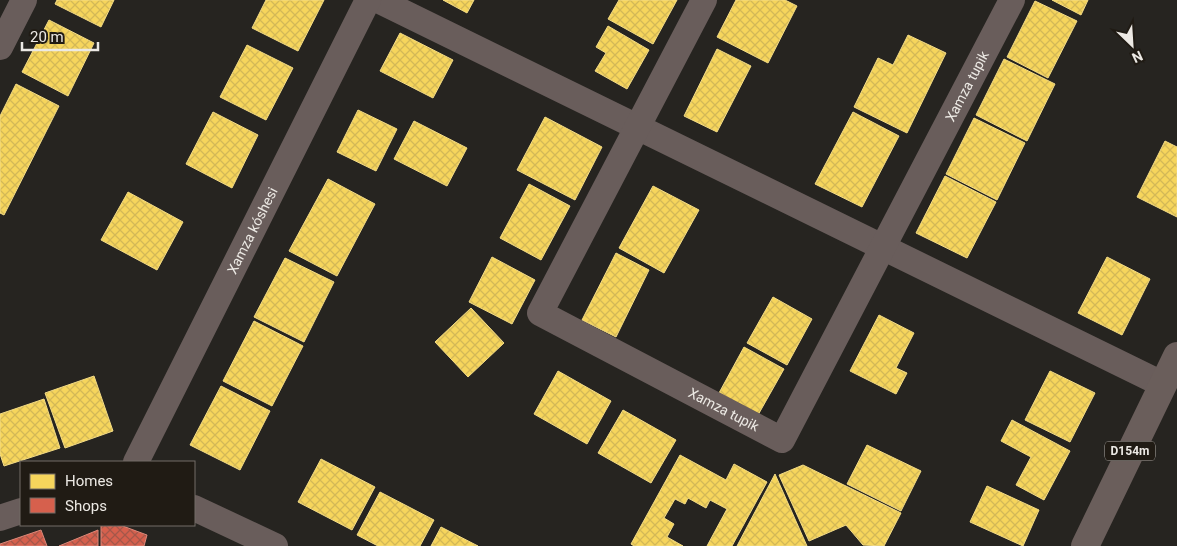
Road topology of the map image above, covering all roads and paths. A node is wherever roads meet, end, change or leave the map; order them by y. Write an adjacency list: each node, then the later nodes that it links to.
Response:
1 (24, 0): 6 (street)
2 (368, 0): 11 (street, Xamza kóshesi)
3 (378, 0): 7 (street)
4 (704, 0): 7 (street, Xamza tupik)
5 (1012, 0): 8 (street, Xamza tupik)
6 (0, 47)
7 (638, 127): 8 (street); 8 (street, Xamza tupik)
8 (884, 247): 10 (street)
9 (1177, 356): 10 (main road, D154m)
10 (1162, 384): 16 (main road, D154m)
11 (137, 461)
12 (195, 508): 15 (street)
13 (20, 511): 14 (street)
14 (0, 518)
15 (275, 546)
16 (1085, 546)

